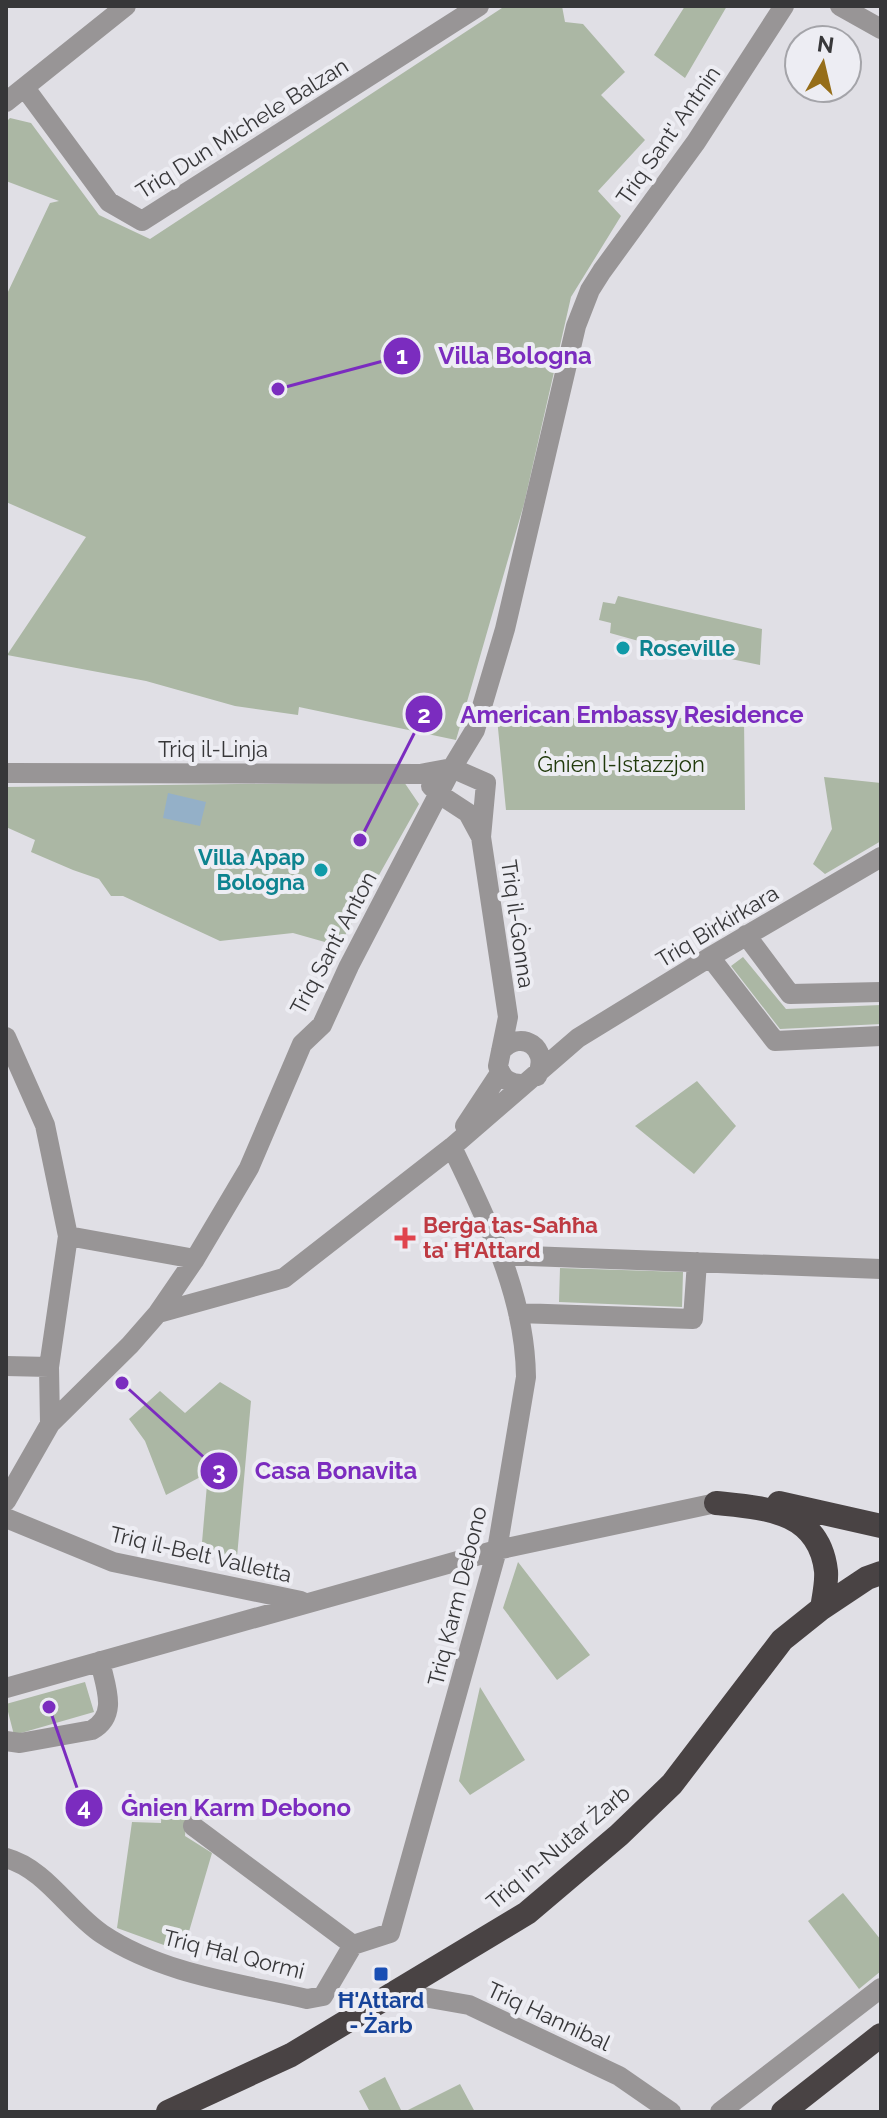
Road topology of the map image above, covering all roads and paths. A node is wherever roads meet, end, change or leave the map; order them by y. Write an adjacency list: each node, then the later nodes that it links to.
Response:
1 (126, 6): 6 (street)
2 (479, 6): 6 (street, Triq Dun Michele Balzan)
3 (784, 6): 8 (street, Triq Sant' Antnin)
4 (840, 6): 5 (street)
5 (881, 29)
6 (25, 88): 7 (street)
7 (6, 102)
8 (590, 290): 9 (street, Triq Sant' Anton)
9 (452, 768): 11 (street, Triq il-Linja); 12 (street, Triq Sant' Anton); 13 (street, Triq il-Ġonna)
10 (6, 773): 11 (street, Triq il-Linja)
11 (420, 774): 12 (street)
12 (439, 794): 13 (street, Triq il-Ġonna); 29 (street, Triq Sant' Anton)
13 (481, 837): 18 (street, Triq il-Ġonna)
14 (881, 857): 15 (street, Triq Birkirkara)
15 (746, 935): 16 (street, Triq Birkirkara); 17 (street)
16 (710, 957): 19 (street); 21 (street, Triq Birkirkara)
17 (881, 992)
18 (508, 1017): 22 (street, Triq il-Ġonna); 23 (street, Triq il-Ġonna)
19 (881, 1036)
20 (6, 1037): 27 (street)
21 (578, 1038): 22 (street, Triq Birkirkara); 25 (street, Triq Birkirkara)
22 (530, 1044): 23 (street, Triq Birkirkara); 25 (street)
23 (501, 1051): 24 (street)
24 (500, 1073): 25 (street); 26 (street, Triq Birkirkara)
25 (530, 1080): 26 (street, Triq Birkirkara)
26 (452, 1147): 28 (street, Triq Karm Debono); 32 (street, Triq Birkirkara)
27 (68, 1236): 29 (street); 35 (street)
28 (502, 1255): 30 (street); 33 (street, Triq Karm Debono)
29 (195, 1259): 32 (street, Triq Sant' Anton)
30 (697, 1262): 31 (street); 33 (street)
31 (881, 1269)
32 (158, 1313): 36 (street, Triq Sant' Anton)
33 (518, 1313): 41 (street, Triq Karm Debono)
34 (6, 1366): 35 (street)
35 (49, 1367): 36 (street)
36 (50, 1424): 37 (street, Triq Sant' Anton)
37 (6, 1501)
38 (716, 1503): 40 (highway); 41 (street, Triq il-Belt Valletta); 44 (highway)
39 (6, 1518): 43 (street, Triq il-Belt Valletta)
40 (881, 1526)
41 (497, 1550): 43 (street, Triq il-Belt Valletta); 50 (street, Triq Karm Debono)
42 (881, 1573): 44 (highway, Triq in-Nutar Żarb)
43 (304, 1602): 45 (street)
44 (822, 1608): 52 (highway, Triq in-Nutar Żarb)
45 (100, 1661): 46 (street); 47 (street)
46 (6, 1688)
47 (6, 1741)
48 (193, 1826): 50 (street)
49 (6, 1858): 50 (street, Triq Ħal Qormi)
50 (353, 1945)
51 (881, 1988): 56 (street)
52 (395, 1992): 54 (highway, Triq in-Nutar Żarb); 55 (street, Triq Hannibal)
53 (881, 2035): 57 (highway)
54 (168, 2112)
55 (671, 2112)
56 (720, 2112)
57 (783, 2112)

